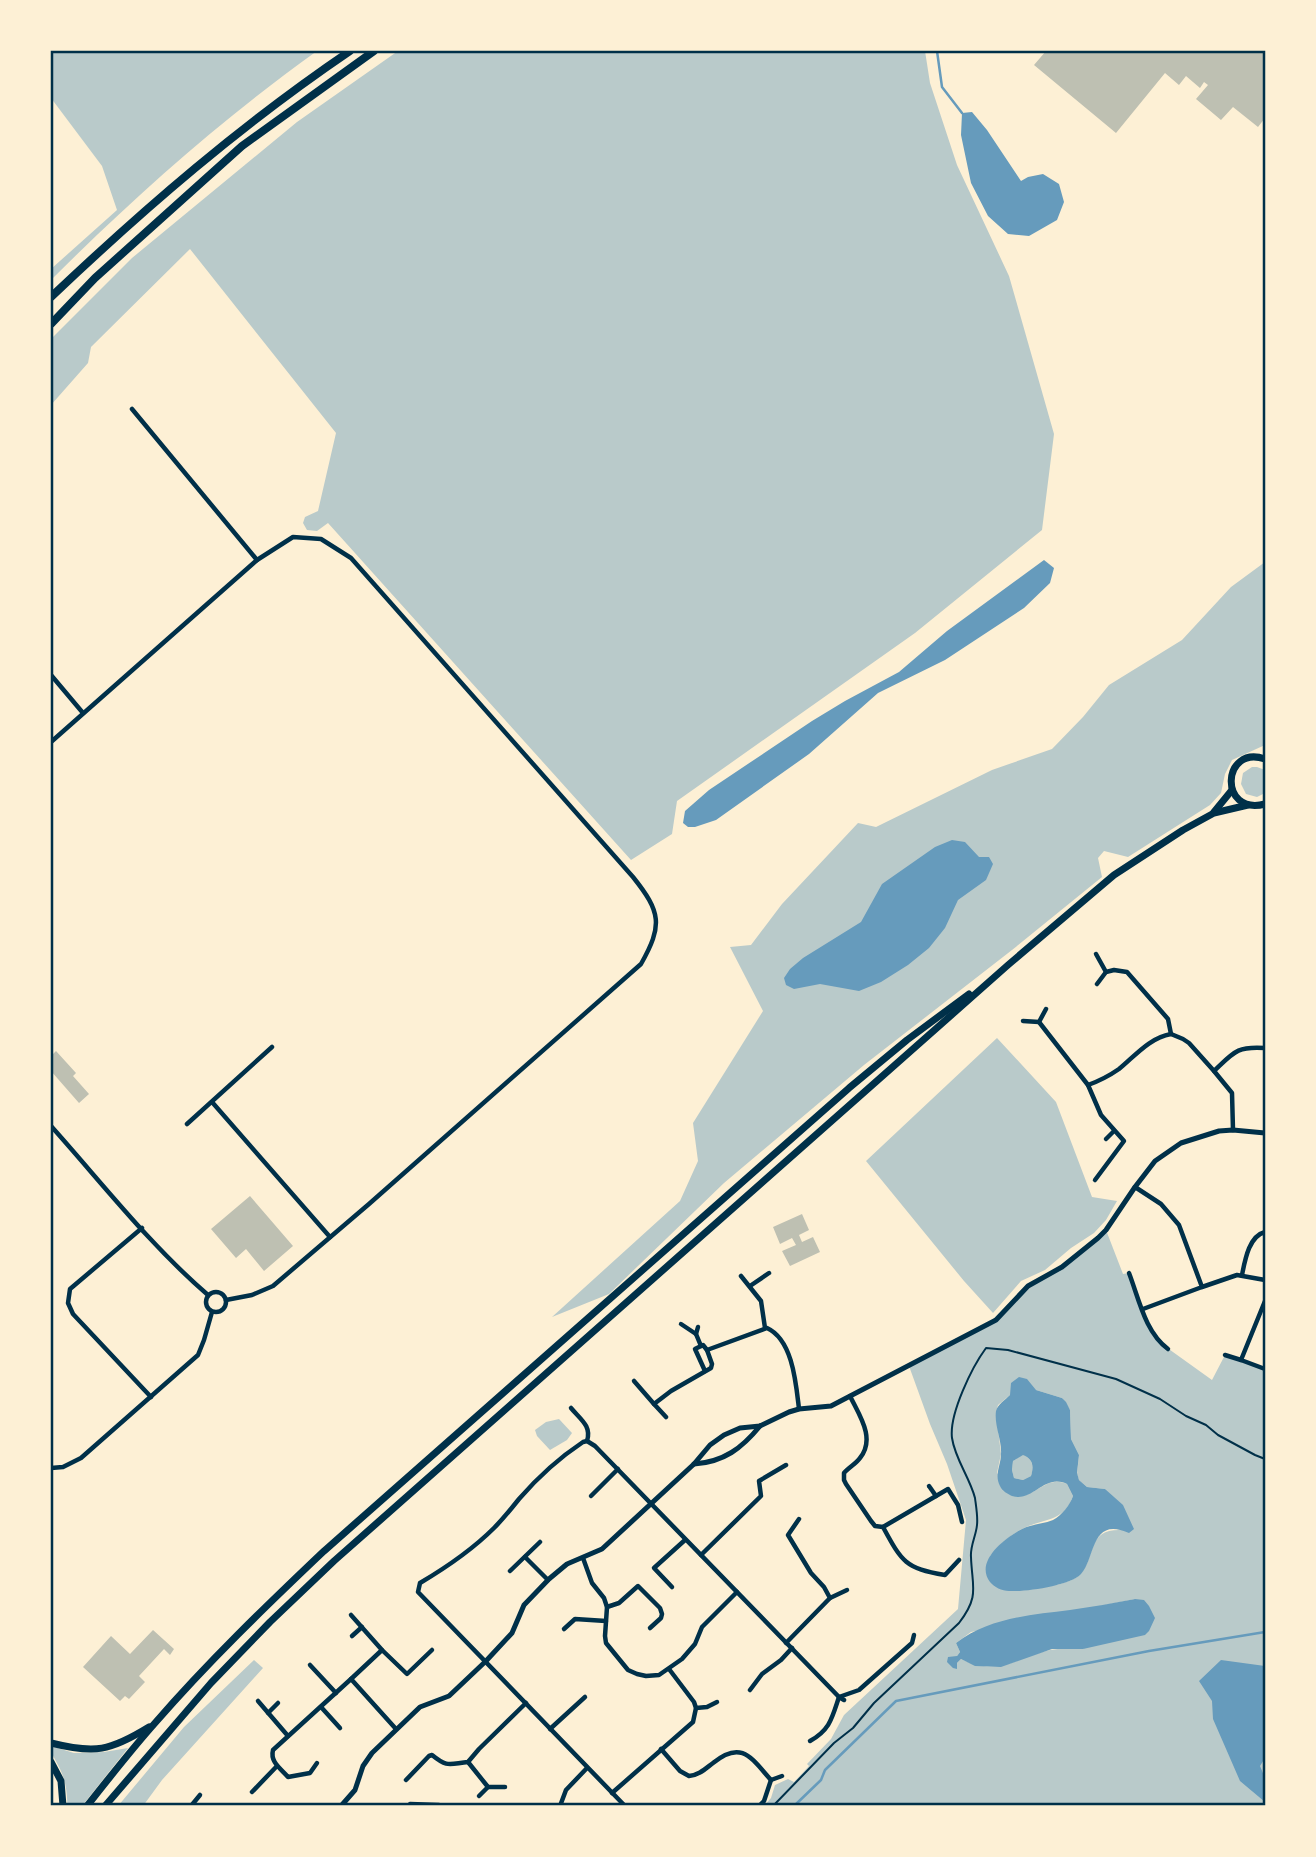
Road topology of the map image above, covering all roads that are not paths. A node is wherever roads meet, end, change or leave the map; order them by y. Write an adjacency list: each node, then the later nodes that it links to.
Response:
1 (350, 51): 3 (highway)
2 (374, 51): 4 (highway)
3 (51, 297)
4 (51, 324)
5 (132, 409): 6 (street)
6 (257, 560): 8 (street); 38 (street)
7 (51, 675): 8 (street)
8 (83, 713): 9 (street)
9 (51, 742)
10 (1263, 756): 11 (main road)
11 (1232, 790): 13 (main road); 14 (main road)
12 (1265, 804): 13 (main road)
13 (1248, 805): 14 (main road)
14 (1213, 813): 16 (main road)
15 (1096, 954): 17 (street)
16 (1008, 965): 121 (main road); 146 (main road)
17 (1106, 972): 18 (street); 22 (street)
18 (1097, 984)
19 (1046, 1009): 21 (street)
20 (1023, 1021): 21 (street)
21 (1039, 1022): 26 (street)
22 (1171, 1034): 25 (street); 26 (street)
23 (272, 1047): 27 (street)
24 (1265, 1048): 25 (street)
25 (1214, 1071): 30 (street)
26 (1088, 1085): 31 (street)
27 (212, 1102): 28 (street); 38 (street)
28 (187, 1124)
29 (51, 1126): 36 (street)
30 (1233, 1130): 32 (street); 35 (street)
31 (1114, 1131): 33 (street); 34 (street)
32 (1265, 1133)
33 (1105, 1139)
34 (1095, 1180)
35 (1135, 1187): 45 (street); 63 (street)
36 (142, 1228): 46 (street); 64 (street)
37 (1265, 1232): 41 (street)
38 (330, 1237): 47 (street)
39 (769, 1273): 44 (street)
40 (1129, 1273): 49 (street)
41 (1242, 1275): 43 (street); 45 (street)
42 (741, 1276): 44 (street)
43 (1265, 1280)
44 (750, 1286): 53 (street)
45 (1202, 1287): 49 (street)
46 (208, 1296): 47 (street); 50 (street)
47 (226, 1300): 50 (street)
48 (1265, 1301): 59 (street)
49 (1143, 1309): 56 (street)
50 (212, 1312): 64 (street)
51 (681, 1324): 54 (street)
52 (698, 1326): 54 (street)
53 (765, 1328): 57 (street); 67 (street)
54 (696, 1334): 55 (street)
55 (701, 1346): 57 (street); 61 (street)
56 (1168, 1349)
57 (707, 1350): 61 (street)
58 (1225, 1355): 59 (street)
59 (1241, 1360): 60 (street)
60 (1265, 1369)
61 (705, 1371): 65 (street)
62 (634, 1381): 65 (street)
63 (850, 1396): 67 (street); 81 (street)
64 (151, 1397): 73 (street)
65 (654, 1404): 68 (street)
66 (571, 1408): 70 (street)
67 (799, 1409): 69 (street)
68 (666, 1417)
69 (760, 1426): 71 (street); 71 (street)
70 (587, 1441): 74 (street); 106 (street)
71 (694, 1464): 78 (street)
72 (786, 1465): 84 (street)
73 (51, 1468)
74 (618, 1469): 76 (street); 78 (street)
75 (929, 1486): 77 (street)
76 (591, 1496)
77 (936, 1496): 80 (street); 81 (street)
78 (650, 1503): 82 (street); 86 (street)
79 (799, 1519): 93 (street)
80 (962, 1521)
81 (883, 1527): 87 (street)
82 (685, 1540): 84 (street); 90 (street)
83 (540, 1542): 85 (street)
84 (701, 1555): 92 (street)
85 (525, 1557): 88 (street); 89 (street)
86 (583, 1558): 89 (street); 94 (street)
87 (959, 1560)
88 (510, 1571)
89 (548, 1580): 106 (street)
90 (671, 1587)
91 (847, 1590): 93 (street)
92 (737, 1592): 102 (street); 108 (street)
93 (830, 1598): 102 (street)
94 (607, 1607): 96 (street); 98 (street)
95 (351, 1615): 97 (street)
96 (606, 1621): 99 (street); 108 (street)
97 (362, 1627): 101 (street); 104 (street)
98 (650, 1628)
99 (564, 1629)
100 (914, 1635): 113 (street)
101 (352, 1636)
102 (786, 1643): 103 (street)
103 (792, 1648): 110 (street); 113 (street)
104 (382, 1650): 105 (street); 109 (street)
105 (432, 1650)
106 (486, 1661): 117 (street); 123 (street)
107 (310, 1665): 111 (street)
108 (669, 1669): 119 (street)
109 (351, 1679): 111 (street); 123 (street)
110 (750, 1690)
111 (336, 1692): 118 (street)
112 (585, 1697): 124 (street)
113 (841, 1698): 126 (street)
114 (258, 1701): 120 (street)
115 (717, 1702): 119 (street)
116 (278, 1703): 120 (street)
117 (526, 1703): 124 (street); 130 (street)
118 (321, 1707): 122 (street); 125 (street)
119 (696, 1709): 128 (street)
120 (268, 1713): 125 (street)
121 (154, 1724): 127 (main road); 145 (main road)
122 (340, 1728)
123 (396, 1728): 148 (street)
124 (550, 1729): 133 (street)
125 (288, 1735): 132 (street)
126 (810, 1741)
127 (51, 1743)
128 (661, 1749): 136 (street); 140 (street)
129 (51, 1762): 144 (main road)
130 (468, 1762): 135 (street); 137 (street)
131 (317, 1763): 132 (street)
132 (278, 1766): 139 (street)
133 (587, 1768): 140 (street); 150 (street)
134 (782, 1776): 136 (street)
135 (406, 1780)
136 (771, 1780): 152 (street)
137 (488, 1787): 138 (street); 142 (street)
138 (505, 1787)
139 (252, 1792)
140 (612, 1793): 151 (street)
141 (200, 1795): 147 (street)
142 (479, 1796)
143 (439, 1805): 149 (street)
144 (63, 1806)
145 (87, 1806)
146 (105, 1806)
147 (191, 1806)
148 (341, 1806)
149 (408, 1806)
150 (560, 1806)
151 (625, 1806)
152 (759, 1806)

